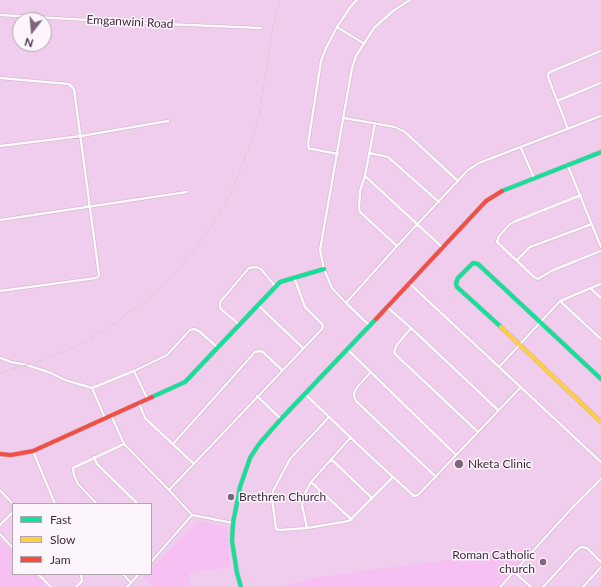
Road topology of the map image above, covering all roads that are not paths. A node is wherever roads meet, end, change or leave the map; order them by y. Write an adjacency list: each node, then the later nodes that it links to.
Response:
1 (356, 0): 4 (street)
2 (410, 0): 6 (street)
3 (0, 15): 5 (street, Emganwini Road)
4 (337, 27): 6 (street); 21 (street)
5 (261, 28)
6 (363, 43): 12 (street)
7 (601, 51): 10 (street)
8 (0, 78): 16 (street)
9 (601, 84): 10 (street)
10 (557, 101): 15 (street)
11 (601, 116): 15 (street)
12 (344, 118): 14 (street); 21 (street)
13 (168, 121): 16 (street)
14 (375, 123): 20 (street); 25 (street)
15 (568, 129): 18 (street)
16 (81, 136): 17 (street); 29 (street)
17 (0, 146)
18 (521, 148): 24 (street); 25 (street)
19 (601, 152): 22 (street)
20 (369, 153): 23 (street); 28 (street)
21 (338, 154): 38 (street)
22 (568, 166): 24 (street); 27 (street)
23 (365, 176): 31 (street); 33 (street)
24 (534, 178): 34 (street)
25 (458, 181): 28 (street)
26 (187, 192): 29 (street)
27 (581, 195): 32 (street); 37 (street)
28 (439, 202): 31 (street)
29 (91, 207): 30 (street); 44 (street)
30 (0, 220)
31 (418, 224): 33 (street); 34 (street)
32 (592, 224): 35 (street); 37 (street)
33 (397, 246): 47 (street)
34 (442, 247): 40 (street)
35 (601, 247)
36 (601, 251): 37 (street)
37 (517, 260)
38 (324, 269): 39 (street); 47 (street)
39 (294, 277): 42 (street); 57 (street)
40 (409, 283): 49 (street); 60 (street)
41 (601, 284): 43 (street)
42 (275, 286): 48 (street); 51 (street)
43 (590, 288): 45 (street); 46 (street)
44 (0, 291)
45 (601, 298)
46 (560, 301): 50 (street); 54 (street)
47 (346, 303): 52 (street)
48 (259, 306): 51 (street); 57 (street)
49 (387, 307): 52 (street); 53 (street)
50 (540, 323): 55 (street); 55 (street); 64 (street)
51 (240, 326): 56 (street)
52 (370, 326): 58 (street)
53 (411, 328): 71 (street); 77 (street)
54 (601, 339)
55 (520, 344): 60 (street); 76 (street)
56 (218, 348): 62 (street); 69 (street)
57 (303, 348): 61 (street)
58 (348, 350): 63 (street); 67 (street)
59 (0, 358): 66 (street)
60 (499, 367): 65 (street)
61 (282, 370): 68 (street); 80 (street)
62 (134, 371): 66 (street); 69 (street)
63 (371, 372): 83 (street); 89 (street)
64 (601, 379)
65 (521, 387): 71 (street); 86 (street)
66 (92, 388): 74 (street)
67 (305, 394): 73 (street); 75 (street)
68 (258, 396): 75 (street); 87 (street)
69 (148, 398): 70 (street)
70 (139, 402): 72 (street); 80 (street)
71 (498, 410): 77 (street)
72 (111, 415): 74 (street); 79 (street)
73 (329, 417): 78 (street); 104 (street)
74 (105, 418): 81 (street)
75 (281, 418): 102 (street)
76 (601, 422)
77 (478, 432): 83 (street)
78 (351, 437): 85 (street); 88 (street)
79 (124, 444): 84 (street); 93 (street)
80 (172, 444): 87 (street)
81 (33, 451): 82 (street); 96 (street)
82 (0, 454)
83 (456, 455): 89 (street)
84 (94, 457): 97 (street); 98 (street)
85 (331, 459): 91 (street); 94 (street)
86 (601, 462)
87 (194, 464): 93 (street)
88 (393, 477): 89 (street); 94 (street)
89 (436, 477)
90 (601, 479): 110 (street)
91 (311, 482): 101 (street); 104 (street)
92 (0, 490): 95 (street)
93 (169, 490): 100 (street)
94 (372, 498): 101 (street)
95 (12, 503)
96 (55, 503)
97 (96, 503)
98 (137, 503)
99 (12, 513): 103 (street)
100 (192, 515): 102 (street); 107 (street)
101 (352, 520): 104 (street)
102 (233, 523): 119 (street)
103 (0, 525)
104 (307, 528)
105 (0, 534): 106 (street)
106 (12, 547)
107 (152, 561)
108 (601, 562): 122 (street)
109 (601, 567): 123 (street)
110 (514, 572): 120 (street); 121 (street)
111 (39, 575): 116 (street)
112 (81, 575): 117 (street)
113 (124, 575): 115 (street)
114 (138, 575): 115 (street)
115 (131, 583): 118 (street)
116 (51, 587)
117 (76, 587)
118 (127, 587)
119 (241, 587)
120 (500, 587)
121 (531, 587)
122 (543, 587)
123 (583, 587)

